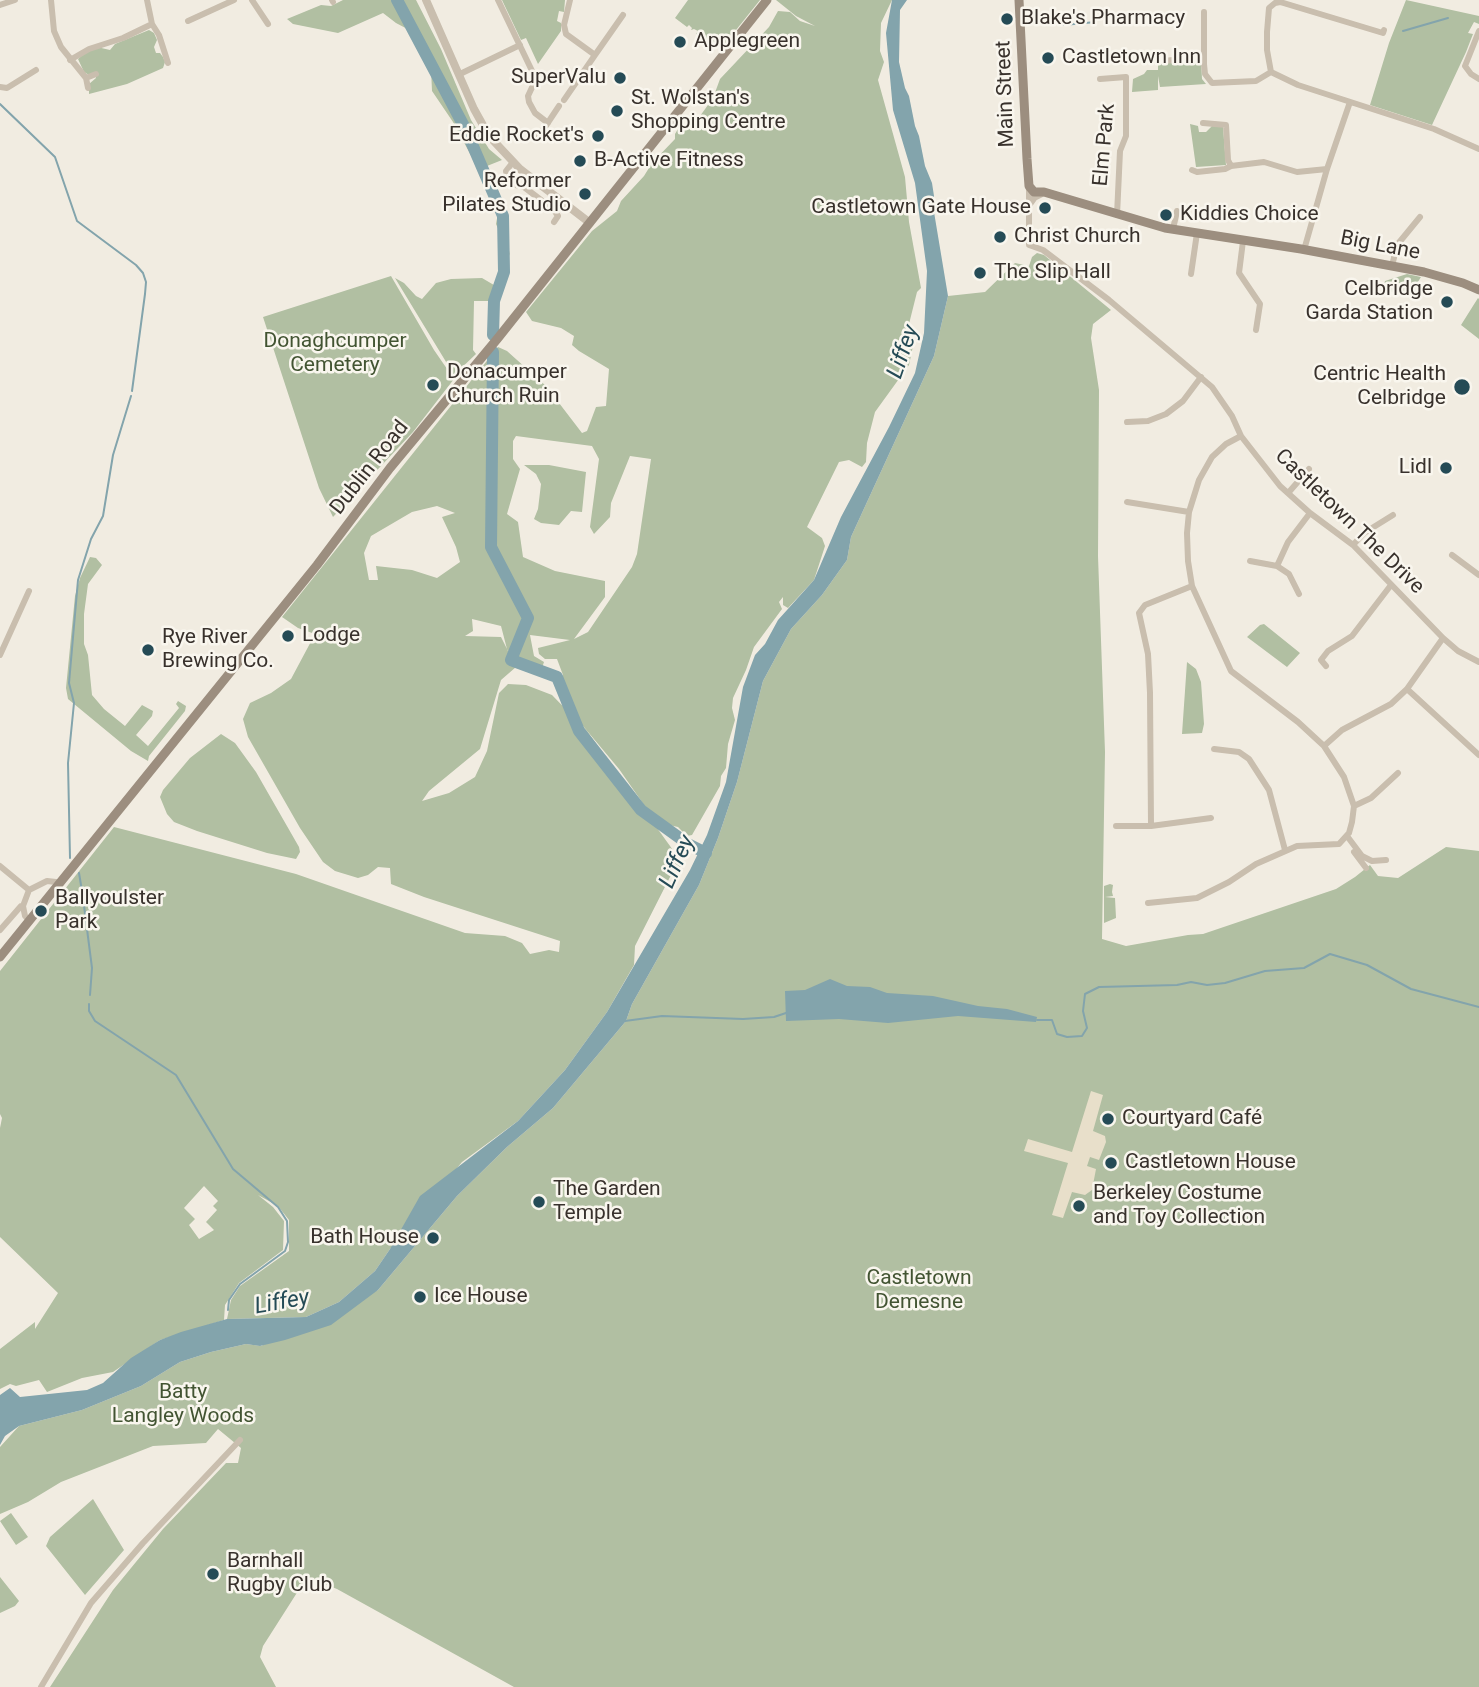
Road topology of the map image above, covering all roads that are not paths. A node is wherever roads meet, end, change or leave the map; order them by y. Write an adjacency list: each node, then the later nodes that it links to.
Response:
1 (15, 0): 12 (street)
2 (51, 0): 23 (street)
3 (147, 0): 16 (street)
4 (234, 0): 11 (street)
5 (252, 0): 17 (street)
6 (426, 0): 29 (street)
7 (498, 0): 20 (street)
8 (570, 0): 21 (street)
9 (767, 0): 51 (main road, Dublin Road)
10 (1020, 0): 44 (main road, Main Street)
11 (222, 2): 15 (street)
12 (0, 5)
13 (1204, 12): 22 (street)
14 (622, 15): 21 (street)
15 (188, 21)
16 (152, 24): 23 (street); 25 (street)
17 (268, 24)
18 (1384, 30): 27 (street)
19 (1479, 31): 32 (street)
20 (520, 45): 29 (street); 36 (street)
21 (595, 55): 36 (street)
22 (1205, 57): 24 (street); 27 (street)
23 (70, 60): 30 (street)
24 (1163, 61)
25 (168, 63)
26 (36, 69): 33 (street)
27 (1271, 72): 35 (street)
28 (96, 74): 30 (street)
29 (460, 74): 40 (street)
30 (86, 78): 34 (street)
31 (1100, 79): 48 (street, Elm Park)
32 (1479, 79)
33 (0, 87)
34 (88, 88)
35 (1350, 102): 39 (street); 42 (street)
36 (548, 123): 38 (street)
37 (1203, 123): 41 (street)
38 (539, 136)
39 (1479, 149)
40 (513, 162): 50 (street); 51 (street)
41 (1231, 166): 42 (street); 43 (street)
42 (1327, 169): 55 (street)
43 (1192, 170)
44 (1029, 186): 45 (main road, Big Lane); 46 (street, Castletown The Drive)
45 (1044, 192): 46 (street); 48 (main road, Big Lane)
46 (1029, 204): 60 (street, Castletown The Drive)
47 (1177, 211): 52 (street)
48 (1117, 215): 52 (main road, Big Lane)
49 (1420, 217): 56 (street)
50 (554, 222)
51 (590, 223): 96 (main road, Dublin Road)
52 (1173, 229): 53 (main road, Big Lane)
53 (1197, 233): 54 (main road, Big Lane); 57 (street)
54 (1242, 241): 55 (main road, Big Lane); 59 (street)
55 (1304, 250): 56 (main road, Big Lane)
56 (1392, 265): 58 (main road, Big Lane)
57 (1191, 274)
58 (1479, 290)
59 (1256, 330)
60 (1200, 377): 61 (street); 62 (street, Castletown The Drive)
61 (1127, 422)
62 (1241, 436): 64 (street, Castletown The Drive); 66 (street)
63 (1308, 469): 64 (street)
64 (1289, 492): 67 (street, Castletown The Drive)
65 (1127, 502): 66 (street)
66 (1189, 512): 75 (street)
67 (1310, 513): 69 (street, Castletown The Drive); 72 (street)
68 (1394, 515): 69 (street)
69 (1353, 545): 74 (street, Castletown The Drive)
70 (1452, 555): 73 (street)
71 (1250, 561): 72 (street)
72 (1277, 566): 77 (street)
73 (1479, 575)
74 (1391, 585): 78 (street, Castletown The Drive); 81 (street)
75 (1192, 586): 83 (street); 90 (street)
76 (29, 591): 79 (street)
77 (1299, 594)
78 (1443, 638): 80 (street, Castletown The Drive); 82 (street)
79 (0, 655)
80 (1479, 662)
81 (1326, 666)
82 (1407, 689): 83 (street); 85 (street)
83 (1324, 746): 87 (street)
84 (1214, 749): 92 (street)
85 (1479, 755)
86 (1398, 773): 87 (street)
87 (1354, 806): 91 (street)
88 (1211, 818): 90 (street)
89 (1116, 826): 90 (street)
90 (1151, 826)
91 (1345, 838): 92 (street); 93 (street); 95 (street)
92 (1285, 850): 98 (street)
93 (1387, 860)
94 (0, 866): 97 (street)
95 (1366, 869)
96 (60, 884): 97 (street); 100 (main road, Dublin Road)
97 (29, 890): 99 (street)
98 (1149, 903)
99 (23, 906): 100 (street); 101 (street)
100 (30, 921): 102 (main road, Dublin Road)
101 (0, 930)
102 (0, 957)
103 (240, 1440): 104 (street)
104 (41, 1687)

